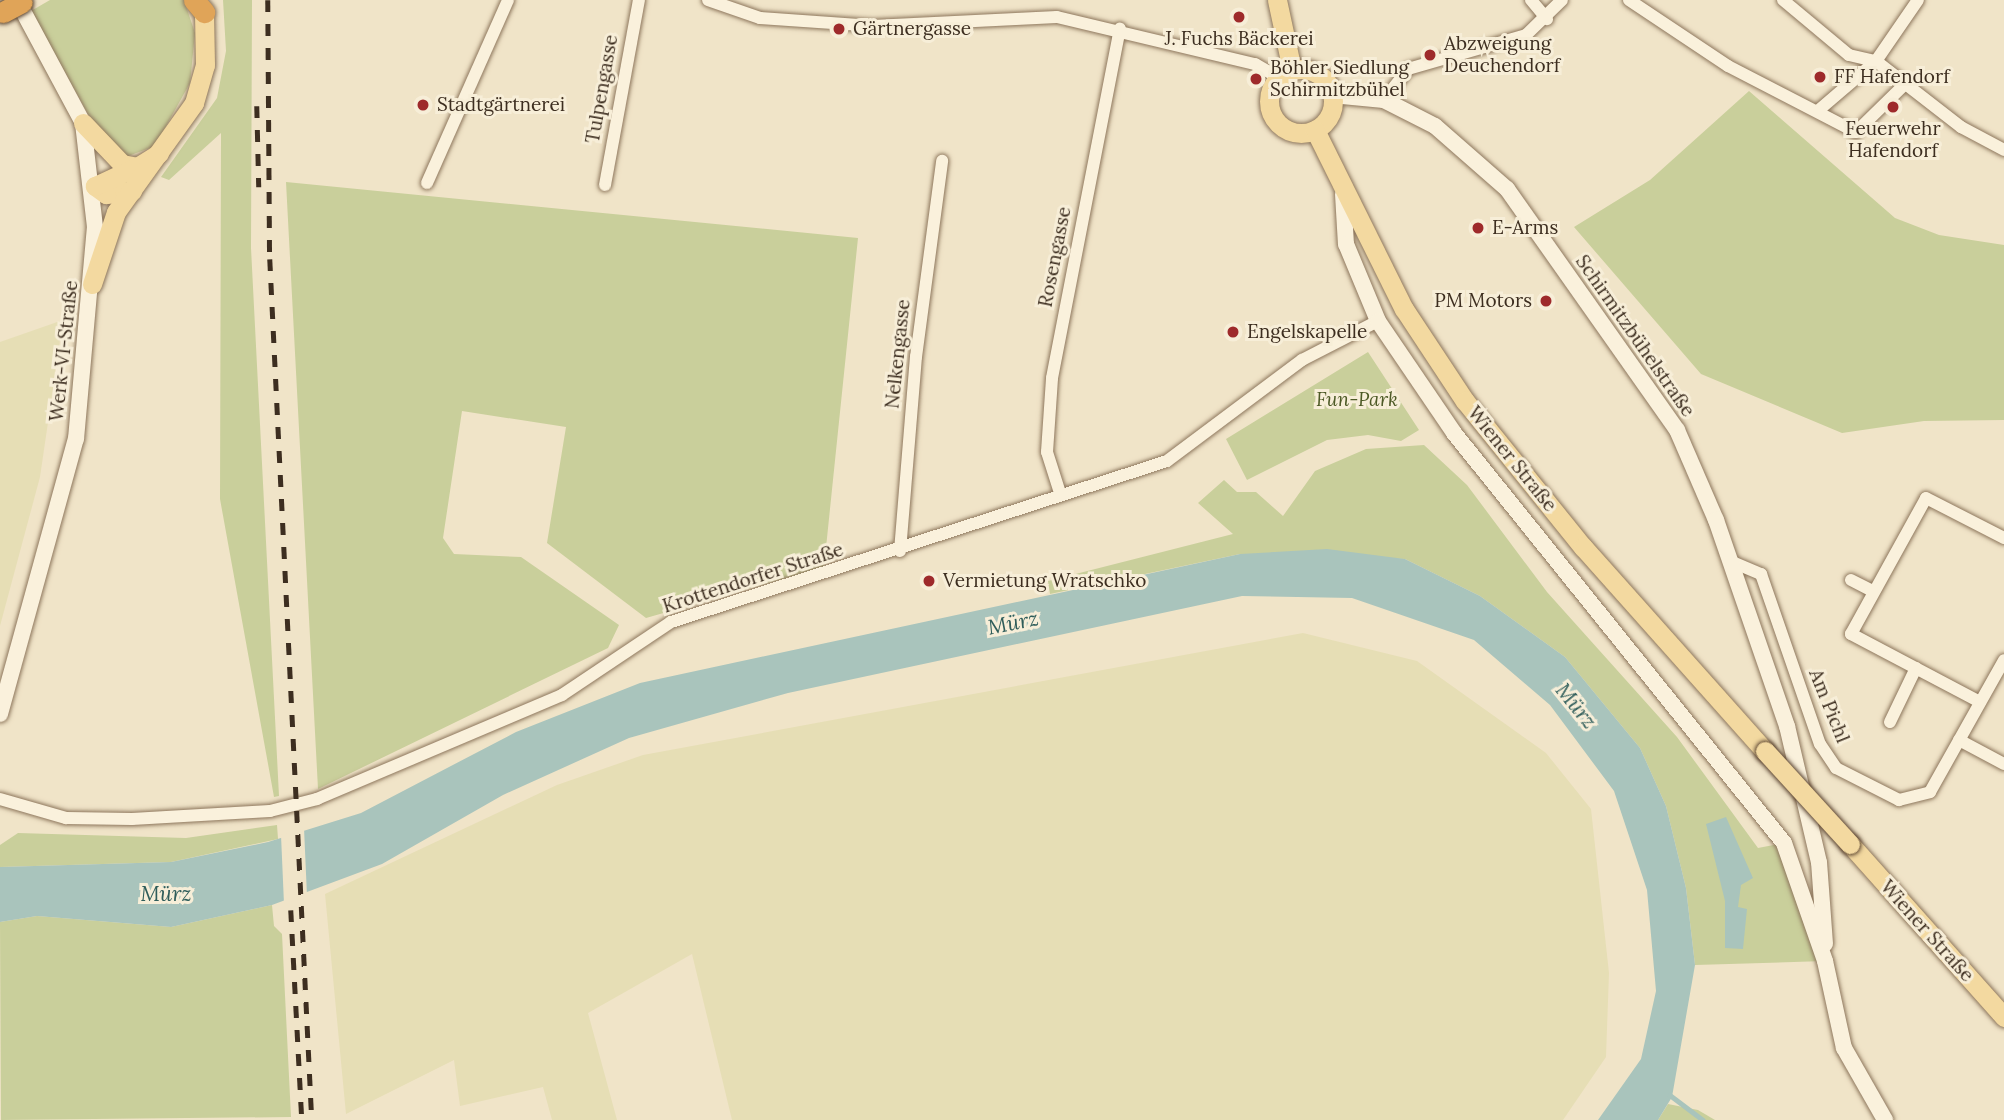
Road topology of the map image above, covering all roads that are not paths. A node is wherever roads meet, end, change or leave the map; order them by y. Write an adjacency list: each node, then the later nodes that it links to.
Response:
1 (508, 0): 26 (street)
2 (639, 0): 27 (street, Tulpengasse)
3 (1277, 0): 15 (main road)
4 (1531, 0): 12 (street)
5 (1562, 0): 12 (street)
6 (1629, 0): 19 (street)
7 (1783, 0): 14 (street)
8 (1919, 0): 14 (street)
9 (711, 1): 13 (street)
10 (201, 4): 22 (main road)
11 (16, 5): 20 (main road, Werk-VI-Straße)
12 (1546, 19): 18 (street)
13 (1120, 29): 15 (street); 33 (street, Rosengasse)
14 (1876, 61): 16 (street); 19 (street)
15 (1286, 74): 17 (main road); 21 (main road)
16 (1906, 84): 19 (street); 23 (street)
17 (1332, 95): 18 (main road); 21 (main road)
18 (1387, 102): 36 (main road, Schirmitzbühelstraße)
19 (1820, 109)
20 (83, 123): 25 (main road); 28 (main road, Werk-VI-Straße)
21 (1315, 130): 30 (main road, Wiener Straße)
22 (166, 148): 25 (main road); 29 (main road)
23 (2004, 150)
24 (942, 161): 35 (street, Nelkengasse)
25 (137, 167): 28 (main road)
26 (427, 183)
27 (605, 185)
28 (95, 186): 29 (main road); 31 (main road, Werk-VI-Straße)
29 (132, 191): 31 (main road)
30 (1343, 194): 32 (main road); 50 (main road, Wiener Straße, bridge)
31 (92, 284): 42 (main road, Werk-VI-Straße)
32 (1378, 321): 33 (street, Krottendorfer Straße); 48 (main road)
33 (1060, 493): 35 (street, Krottendorfer Straße)
34 (2004, 538): 38 (street)
35 (900, 551): 46 (street, Krottendorfer Straße)
36 (1730, 561): 44 (street, Am Pichl); 47 (main road, Schirmitzbühelstraße)
37 (1851, 580): 38 (street)
38 (1872, 591): 40 (street)
39 (2004, 660): 41 (street, Am Pichl)
40 (1916, 668): 41 (street); 43 (street)
41 (1980, 702): 44 (street, Am Pichl)
42 (0, 714)
43 (1890, 722)
44 (1959, 740): 45 (street)
45 (2004, 764)
46 (0, 799)
47 (1810, 824): 48 (main road); 49 (main road, Schirmitzbühelstraße)
48 (1784, 843): 49 (main road)
49 (1825, 961): 51 (main road)
50 (2004, 1017)
51 (1885, 1120)

